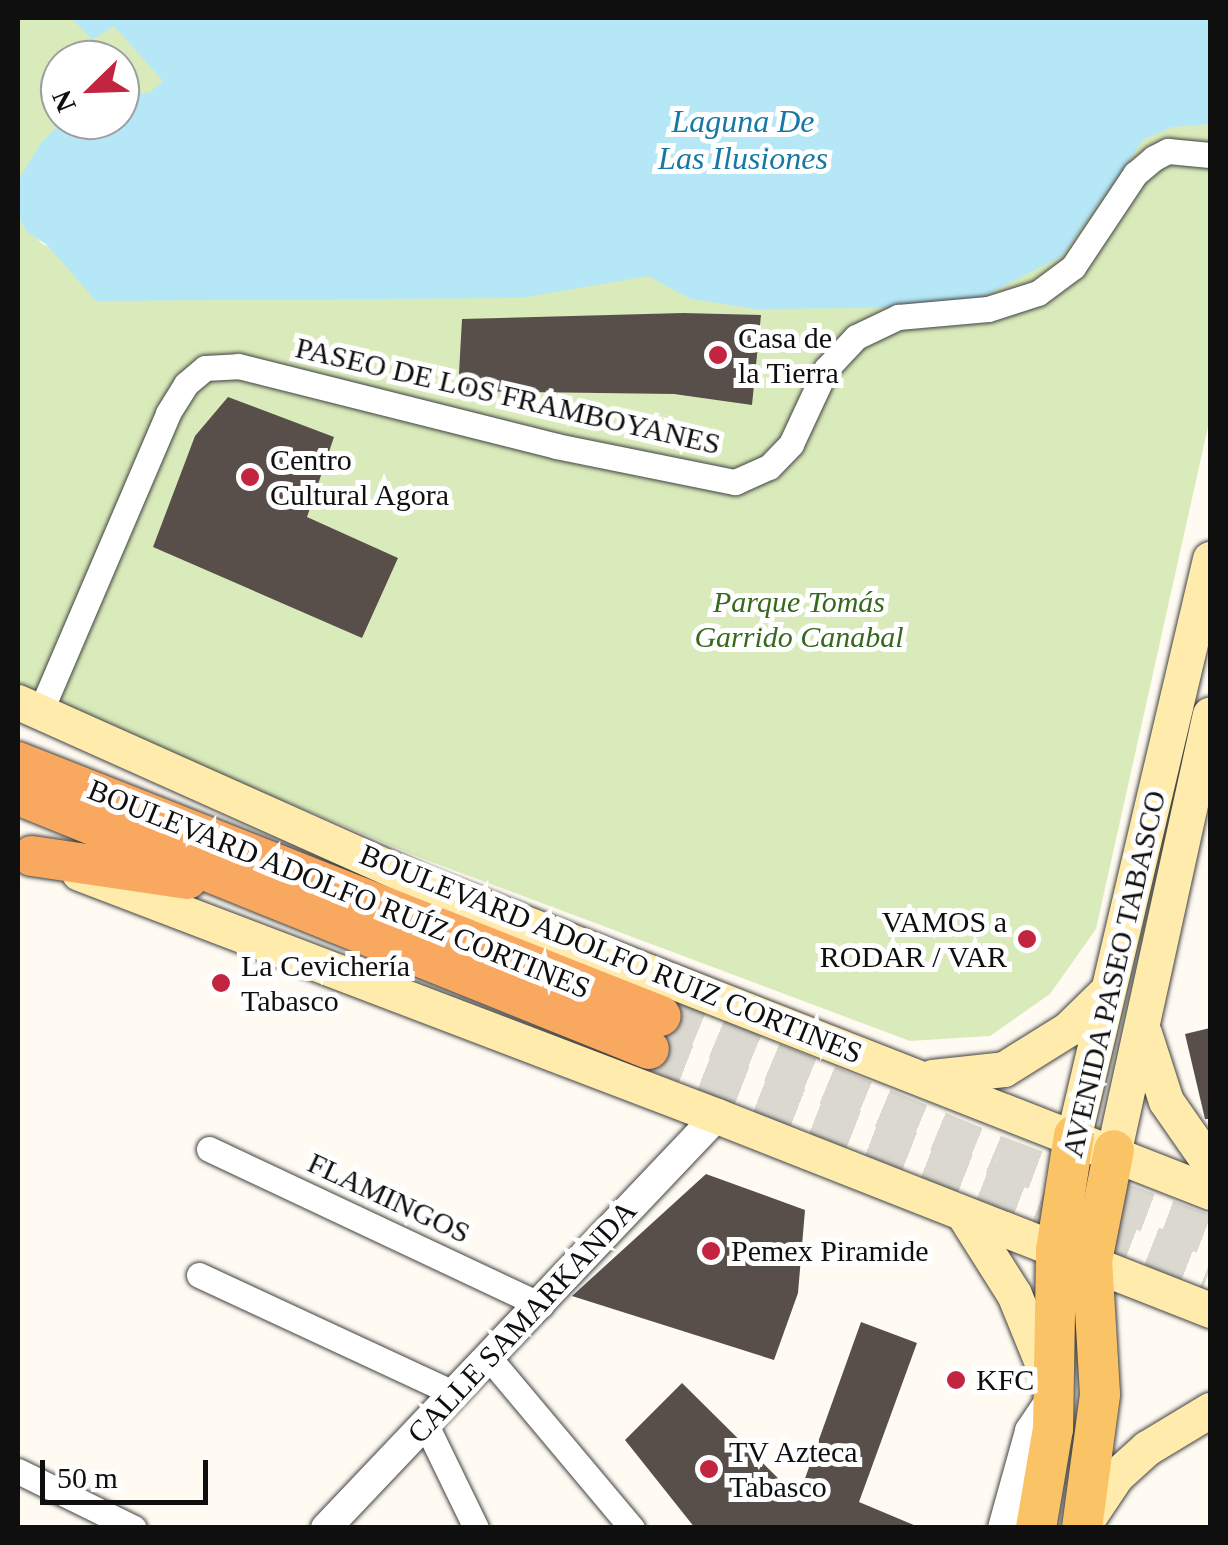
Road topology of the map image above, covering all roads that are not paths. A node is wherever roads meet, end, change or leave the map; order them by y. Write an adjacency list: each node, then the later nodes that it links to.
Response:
1 (1210, 155): 3 (street, PASEO DE LOS FRAMBOYANES)
2 (1210, 559): 9 (main road, AVENIDA PASEO TABASCO)
3 (29, 706): 11 (main road, BOULEVARD ADOLFO RUIZ CORTINES)
4 (1210, 714): 10 (main road, AVENIDA PASEO TABASCO)
5 (18, 762): 8 (highway, BOULEVARD ADOLFO RUÍZ CORTINES)
6 (18, 795): 8 (highway, BOULEVARD ADOLFO RUÍZ CORTINES)
7 (25, 853): 8 (highway); 12 (main road)
8 (252, 889)
9 (1110, 986): 11 (main road); 13 (main road, AVENIDA PASEO TABASCO)
10 (1142, 1021): 15 (main road, AVENIDA PASEO TABASCO); 16 (main road)
11 (914, 1077): 13 (main road, BOULEVARD ADOLFO RUIZ CORTINES)
12 (716, 1116): 18 (main road); 21 (street, CALLE SAMARKANDA)
13 (1074, 1135): 15 (main road, BOULEVARD ADOLFO RUIZ CORTINES); 19 (main road, AVENIDA PASEO TABASCO)
14 (208, 1149): 21 (street, FLAMINGOS)
15 (1114, 1150): 17 (main road, BOULEVARD ADOLFO RUIZ CORTINES); 19 (main road, AVENIDA PASEO TABASCO)
16 (1210, 1164)
17 (1210, 1192)
18 (964, 1215): 19 (main road); 25 (main road)
19 (1074, 1256): 22 (main road); 25 (main road, AVENIDA PASEO TABASCO); 29 (main road, AVENIDA PASEO TABASCO)
20 (199, 1275): 24 (street)
21 (541, 1305): 23 (street, CALLE SAMARKANDA)
22 (1210, 1310)
23 (490, 1359): 24 (street, CALLE SAMARKANDA); 33 (street)
24 (455, 1394): 27 (street, CALLE SAMARKANDA)
25 (1055, 1394): 34 (street); 35 (main road, AVENIDA PASEO TABASCO)
26 (1210, 1410): 29 (main road)
27 (426, 1425): 31 (street, CALLE SAMARKANDA); 32 (street)
28 (18, 1471): 30 (street)
29 (1083, 1526)
30 (134, 1528)
31 (326, 1528)
32 (476, 1528)
33 (632, 1528)
34 (1003, 1528)
35 (1036, 1528)

